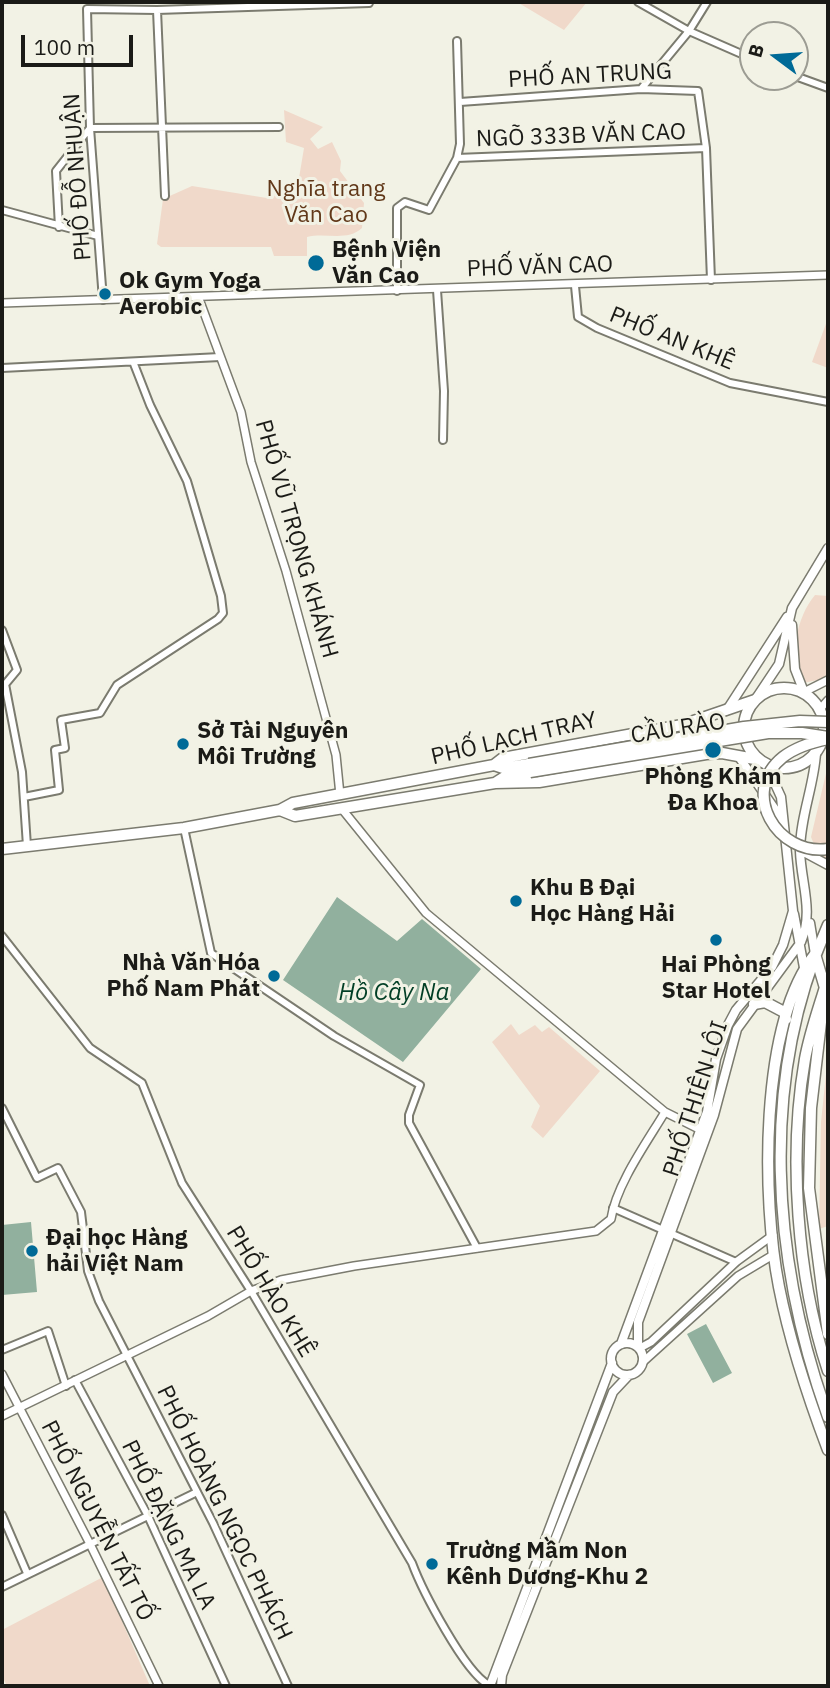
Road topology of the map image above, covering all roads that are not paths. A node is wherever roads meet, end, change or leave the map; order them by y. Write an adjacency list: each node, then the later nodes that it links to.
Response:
1 (638, 2): 6 (street)
2 (707, 2): 6 (street)
3 (369, 3): 5 (street)
4 (107, 5): 5 (street); 14 (street, PHỐ ĐỖ NHUẬN)
5 (158, 10): 15 (street)
6 (689, 31): 8 (street); 11 (street)
7 (457, 41): 12 (street)
8 (739, 53)
9 (809, 81): 10 (street)
10 (828, 88)
11 (641, 89): 12 (street, PHỐ AN TRUNG); 16 (street, PHỐ AN TRUNG)
12 (460, 102): 17 (street)
13 (279, 127): 15 (street)
14 (90, 128): 15 (street); 20 (street); 21 (street, PHỐ ĐỖ NHUẬN)
15 (160, 128): 18 (street)
16 (706, 148): 17 (street, NGÕ 333B VĂN CAO); 23 (street, PHỐ AN TRUNG)
17 (457, 158): 26 (street)
18 (165, 196)
19 (2, 211): 20 (street)
20 (59, 227): 21 (street)
21 (98, 236): 28 (street, PHỐ ĐỖ NHUẬN)
22 (828, 275): 23 (street, PHỐ VĂN CAO)
23 (711, 280): 24 (street, PHỐ VĂN CAO)
24 (575, 286): 25 (street, PHỐ VĂN CAO); 33 (street, PHỐ AN KHÊ)
25 (437, 290): 26 (street, PHỐ VĂN CAO); 34 (street)
26 (397, 291): 27 (street, PHỐ VĂN CAO)
27 (199, 299): 28 (street, PHỐ VĂN CAO); 30 (street, PHỐ VŨ TRỌNG KHÁNH)
28 (103, 300): 29 (street, PHỐ VĂN CAO)
29 (2, 303)
30 (220, 356): 31 (street); 55 (street, PHỐ VŨ TRỌNG KHÁNH)
31 (134, 364): 32 (street); 56 (street)
32 (2, 369)
33 (828, 402)
34 (443, 440)
35 (828, 548): 36 (main road)
36 (792, 608): 40 (main road); 41 (main road); 44 (main road)
37 (2, 630): 39 (street)
38 (828, 680): 40 (street)
39 (4, 686): 56 (street)
40 (804, 692): 41 (main road); 43 (main road)
41 (755, 700): 44 (main road, PHỐ LẠCH TRAY); 51 (main road)
42 (828, 700): 43 (street)
43 (824, 709): 48 (main road)
44 (727, 710): 45 (main road, PHỐ LẠCH TRAY)
45 (703, 718): 49 (main road); 52 (main road, PHỐ LẠCH TRAY)
46 (828, 722): 53 (main road, CẦU RÀO, bridge)
47 (828, 738): 53 (main road, CẦU RÀO, bridge); 63 (main road, bridge)
48 (821, 750): 51 (main road); 64 (main road, PHỐ THIÊN LÔI)
49 (706, 754): 50 (main road, PHỐ LẠCH TRAY); 54 (main road, PHỐ LẠCH TRAY)
50 (738, 757): 51 (main road, PHỐ LẠCH TRAY); 59 (main road)
51 (763, 762): 59 (main road, PHỐ THIÊN LÔI)
52 (494, 765): 53 (main road, CẦU RÀO); 55 (main road, PHỐ LẠCH TRAY)
53 (529, 768): 54 (main road, CẦU RÀO)
54 (495, 783): 57 (main road, PHỐ LẠCH TRAY)
55 (340, 795): 58 (main road, PHỐ LẠCH TRAY)
56 (24, 797): 61 (street)
57 (342, 809): 58 (main road, PHỐ LẠCH TRAY); 78 (street)
58 (280, 810): 60 (main road, PHỐ LẠCH TRAY)
59 (784, 824): 66 (main road, PHỐ THIÊN LÔI)
60 (184, 828): 61 (main road, PHỐ LẠCH TRAY); 83 (street)
61 (27, 846): 62 (main road, PHỐ LẠCH TRAY)
62 (2, 849)
63 (828, 849)
64 (800, 850): 65 (main road); 67 (main road, PHỐ THIÊN LÔI)
65 (828, 865)
66 (793, 911): 70 (main road); 79 (main road, PHỐ THIÊN LÔI)
67 (809, 916): 70 (main road, PHỐ THIÊN LÔI); 71 (main road)
68 (828, 925): 71 (main road)
69 (2, 936): 88 (street, PHỐ HÀO KHÊ)
70 (801, 942): 72 (main road); 75 (main road, PHỐ THIÊN LÔI)
71 (815, 954): 72 (main road); 73 (main road); 74 (main road)
72 (804, 968): 73 (main road); 76 (main road)
73 (807, 981): 104 (main road)
74 (827, 983): 86 (main road); 87 (main road)
75 (754, 1004): 76 (main road); 79 (main road, PHỐ THIÊN LÔI)
76 (786, 1019): 82 (main road)
77 (2, 1108): 94 (street, PHỐ HOÀNG NGỌC PHÁCH)
78 (665, 1112): 79 (street); 80 (street)
79 (704, 1131): 81 (main road, PHỐ THIÊN LÔI)
80 (612, 1208): 81 (street); 83 (street)
81 (666, 1233): 85 (street); 89 (main road, PHỐ THIÊN LÔI)
82 (773, 1235): 84 (main road); 85 (street)
83 (477, 1248): 88 (street)
84 (774, 1255): 95 (street); 105 (main road)
85 (736, 1262): 92 (street)
86 (818, 1275): 87 (main road); 90 (main road)
87 (807, 1280): 97 (main road)
88 (251, 1291): 94 (street); 116 (street, PHỐ HÀO KHÊ)
89 (634, 1320): 91 (main road, PHỐ THIÊN LÔI); 92 (main road, PHỐ THIÊN LÔI)
90 (828, 1334)
91 (621, 1344): 92 (main road); 96 (main road)
92 (639, 1347): 95 (main road)
93 (2, 1350): 101 (street)
94 (128, 1355): 100 (street); 106 (street, PHỐ HOÀNG NGỌC PHÁCH)
95 (643, 1361): 99 (main road)
96 (612, 1363): 99 (main road); 116 (main road)
97 (828, 1371)
98 (2, 1374): 102 (street, PHỐ NGUYỄN TẤT TỐ)
99 (629, 1375): 112 (main road)
100 (75, 1380): 101 (street); 108 (street, PHỐ ĐẶNG MA LA)
101 (66, 1386): 102 (street)
102 (18, 1408): 103 (street); 109 (street, PHỐ NGUYỄN TẤT TỐ)
103 (2, 1416)
104 (828, 1417)
105 (828, 1450)
106 (195, 1493): 108 (street); 115 (street, PHỐ HOÀNG NGỌC PHÁCH)
107 (2, 1515): 110 (street)
108 (148, 1516): 109 (street); 114 (street, PHỐ ĐẶNG MA LA)
109 (90, 1544): 110 (street); 113 (street, PHỐ NGUYỄN TẤT TỐ)
110 (27, 1573): 111 (street)
111 (2, 1587)
112 (501, 1685): 116 (main road)
113 (159, 1686)
114 (226, 1686)
115 (288, 1686)
116 (490, 1686)

